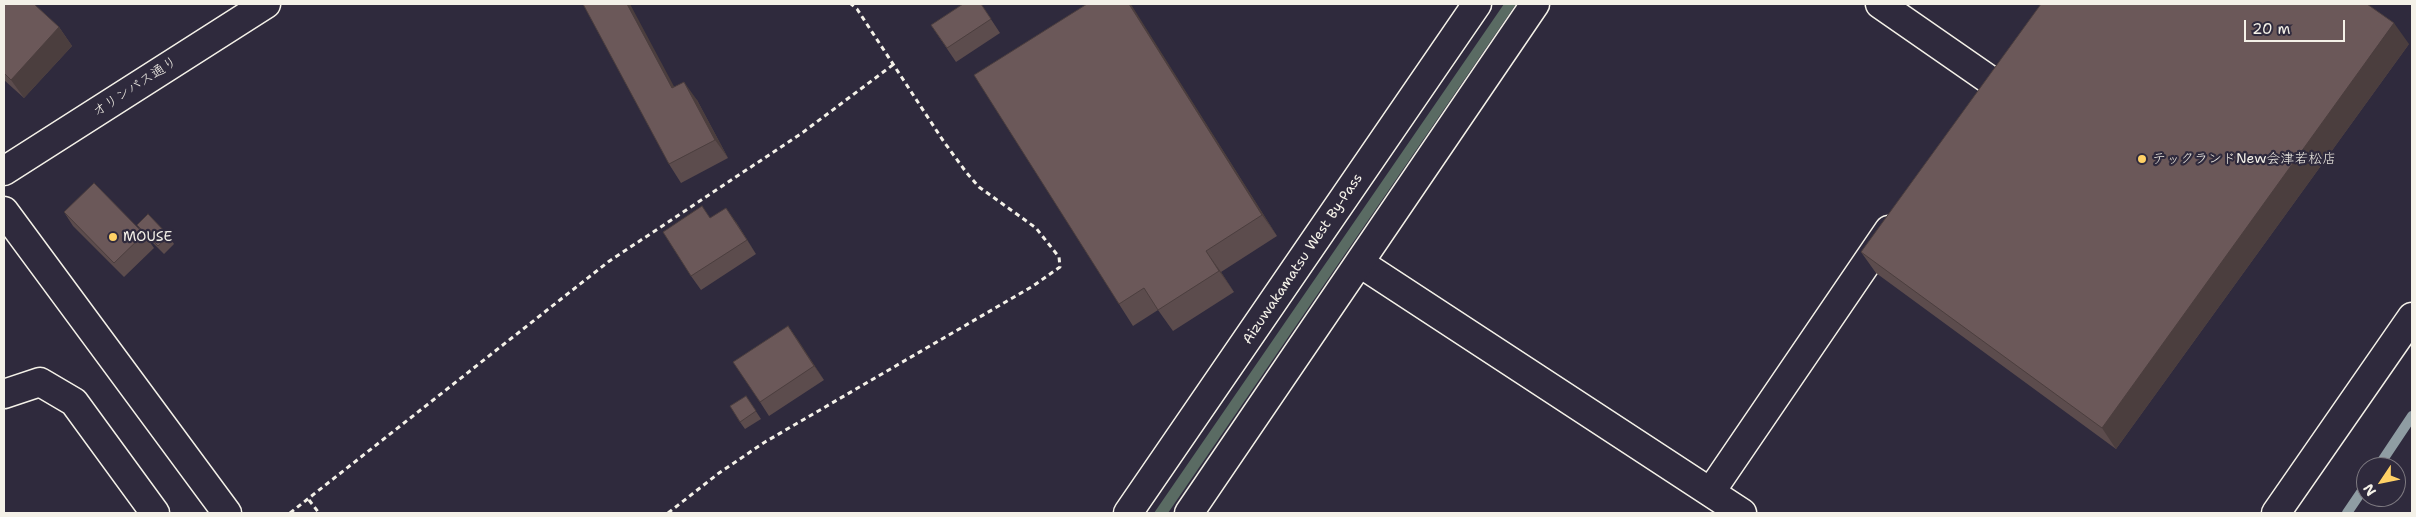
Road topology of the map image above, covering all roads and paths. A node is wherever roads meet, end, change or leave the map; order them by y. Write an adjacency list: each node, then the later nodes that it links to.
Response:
1 (266, 4): 10 (main road, オリンパス通り)
2 (851, 4): 7 (path)
3 (1478, 4): 23 (main road, Aizuwakamatsu West By-Pass)
4 (1535, 4): 13 (main road)
5 (1880, 4): 8 (main road)
6 (2007, 58): 8 (main road)
7 (894, 64): 17 (path); 22 (path)
8 (1991, 81): 9 (main road)
9 (1974, 105)
10 (4, 171)
11 (4, 210): 19 (main road)
12 (1902, 211): 16 (main road)
13 (1360, 263): 24 (main road); 25 (main road)
14 (2412, 317): 26 (main road)
15 (4, 394): 18 (main road)
16 (1718, 480)
17 (309, 500): 20 (path); 21 (path)
18 (155, 513)
19 (227, 513)
20 (290, 513)
21 (319, 513)
22 (668, 513)
23 (1128, 513)
24 (1190, 513)
25 (1742, 513)
26 (2276, 513)

